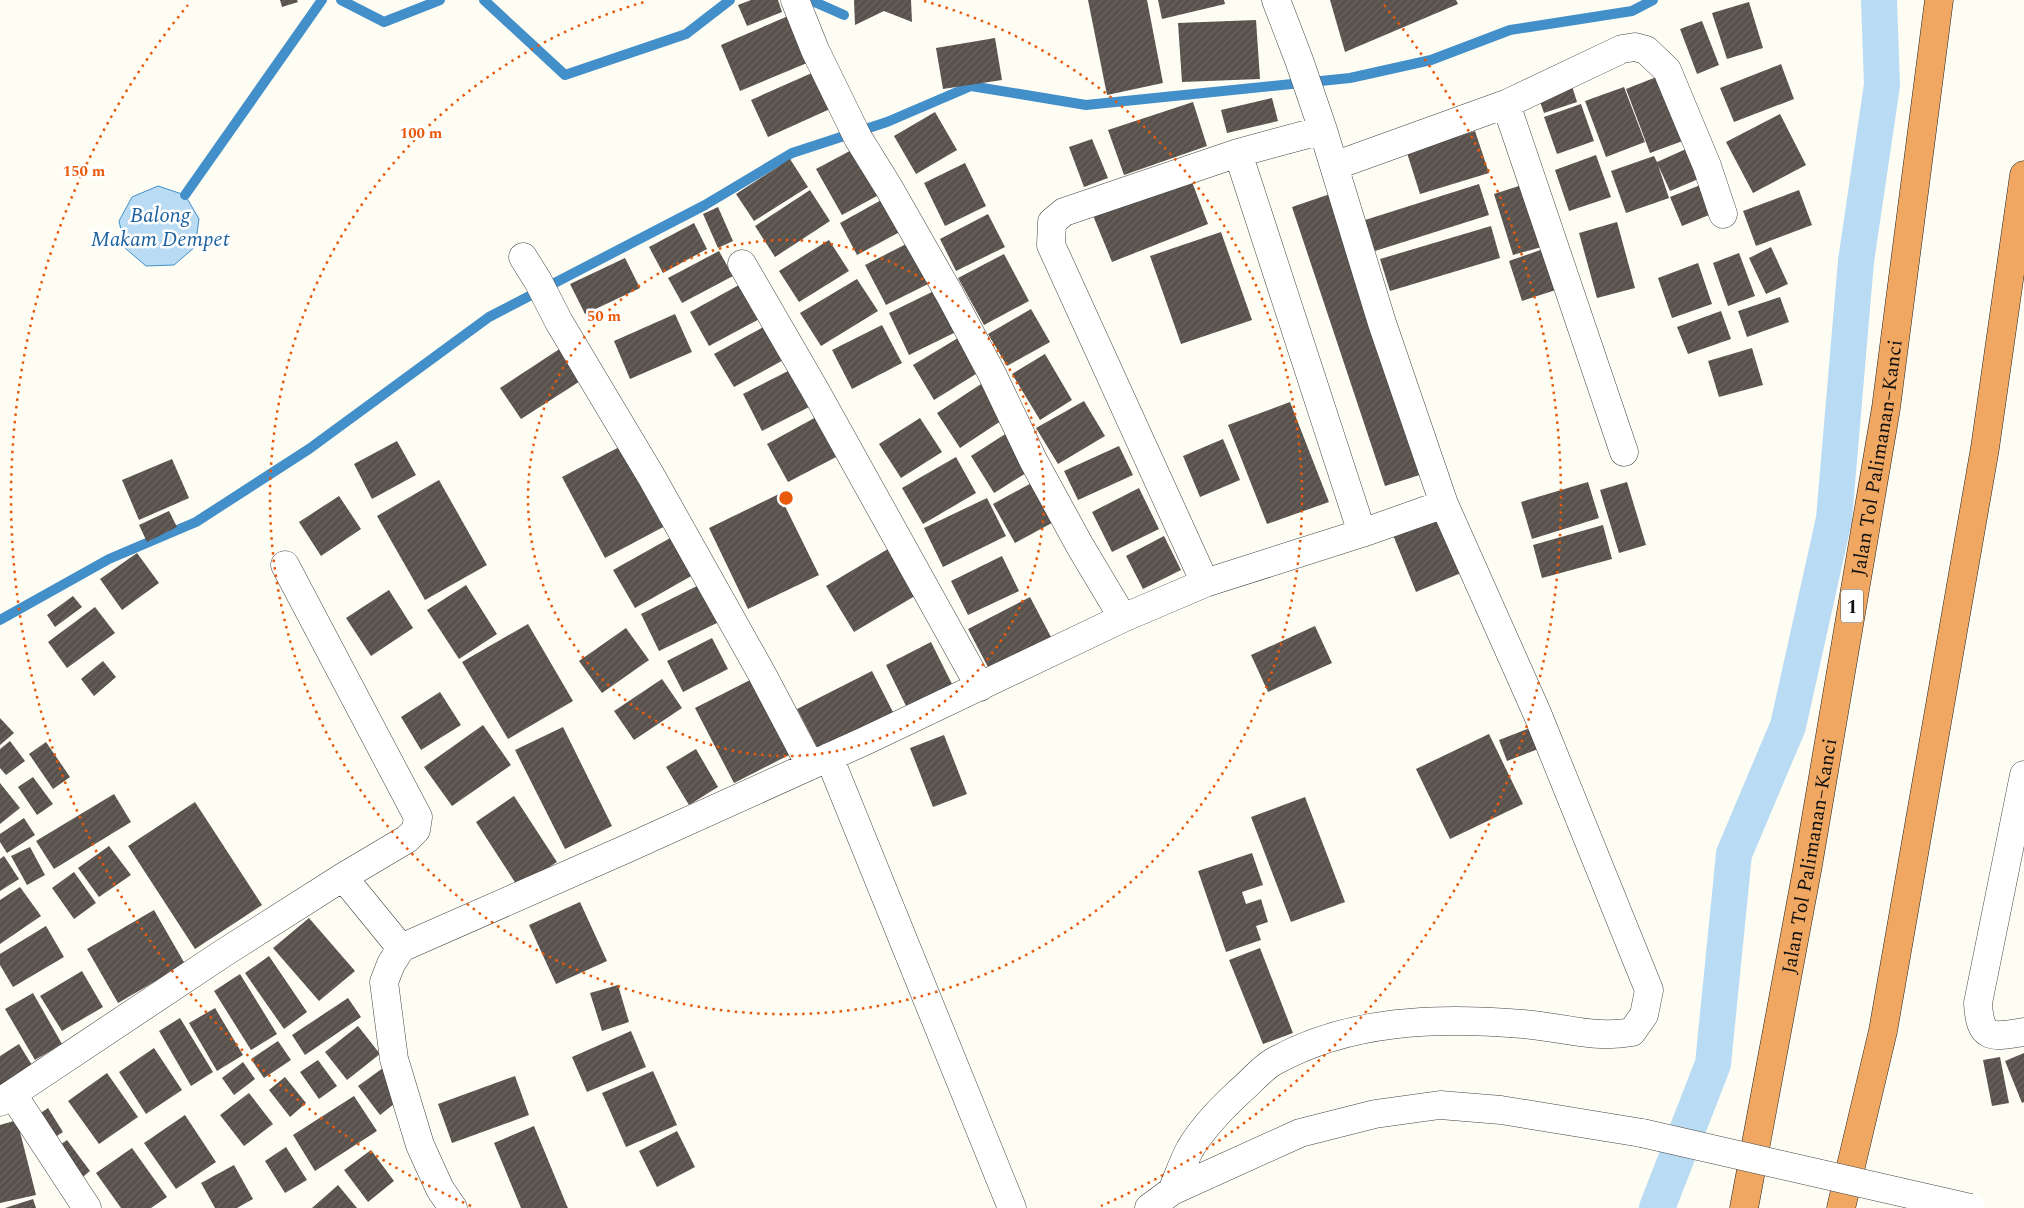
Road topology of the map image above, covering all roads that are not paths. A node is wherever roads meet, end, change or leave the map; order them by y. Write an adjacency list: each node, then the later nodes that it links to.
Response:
1 (1276, 0): 5 (street)
2 (1938, 0): 30 (highway, Jalan Tol Palimanan–Kanci / 1)
3 (796, 3): 17 (street)
4 (1506, 104): 7 (street); 9 (street); 12 (street)
5 (1323, 130): 6 (street); 7 (street)
6 (1238, 153): 14 (street); 16 (street)
7 (1334, 166): 13 (street)
8 (2024, 175): 31 (highway)
9 (1723, 214)
10 (523, 257): 19 (street)
11 (742, 264): 18 (street)
12 (1624, 452)
13 (1444, 504): 14 (street); 25 (street)
14 (1362, 533): 16 (street)
15 (285, 565): 21 (street)
16 (1205, 583): 17 (street)
17 (1123, 618): 18 (street)
18 (980, 687): 19 (street)
19 (820, 761): 22 (street); 28 (street)
20 (2024, 775): 23 (street)
21 (343, 877): 22 (street); 24 (street)
22 (402, 948): 27 (street)
23 (2024, 1032)
24 (6, 1098): 26 (street)
25 (1172, 1191): 29 (street); 32 (street, bridge)
26 (87, 1208)
27 (453, 1208)
28 (1012, 1208)
29 (1149, 1208)
30 (1744, 1208)
31 (1841, 1208)
32 (1970, 1208)

